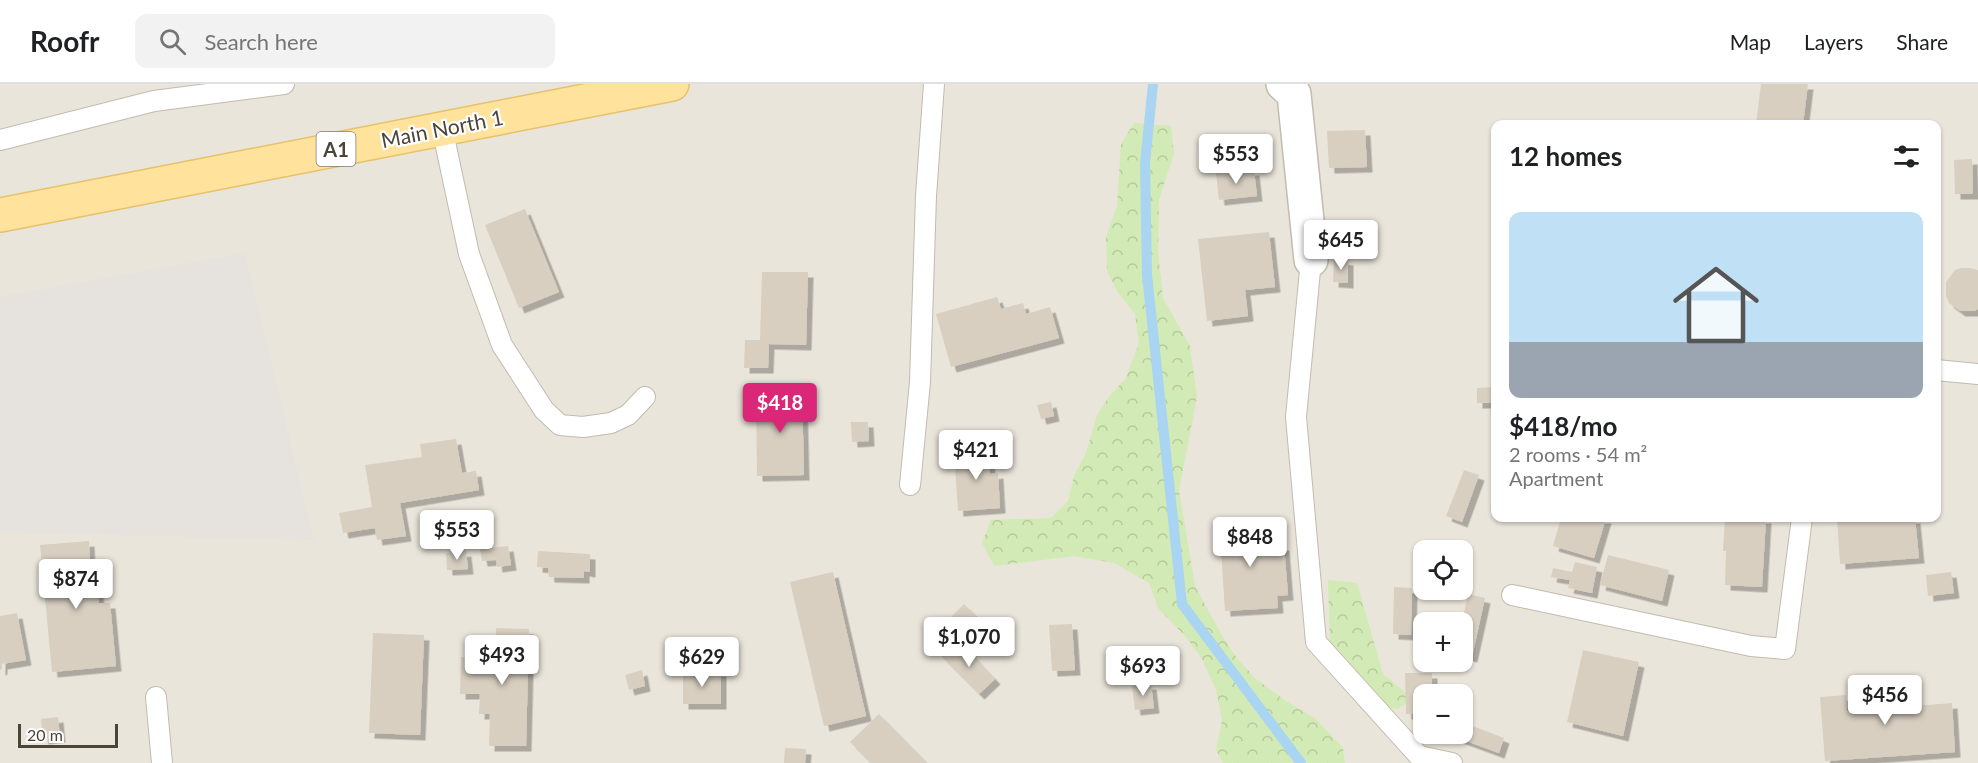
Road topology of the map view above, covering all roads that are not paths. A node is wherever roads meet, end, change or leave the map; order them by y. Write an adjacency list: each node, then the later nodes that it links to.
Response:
1 (284, 84): 6 (lane)
2 (672, 84): 5 (main road, Main North 1 / A1)
3 (934, 84): 12 (lane)
4 (1283, 84): 8 (street)
5 (442, 128): 7 (main road, Main North 1 / A1); 11 (lane)
6 (0, 140)
7 (0, 215)
8 (1311, 261): 17 (lane)
9 (1941, 370): 10 (lane)
10 (1978, 374)
11 (645, 397)
12 (910, 485)
13 (1801, 522): 14 (lane)
14 (1512, 595)
15 (156, 698): 16 (lane)
16 (162, 763)
17 (1452, 763)

